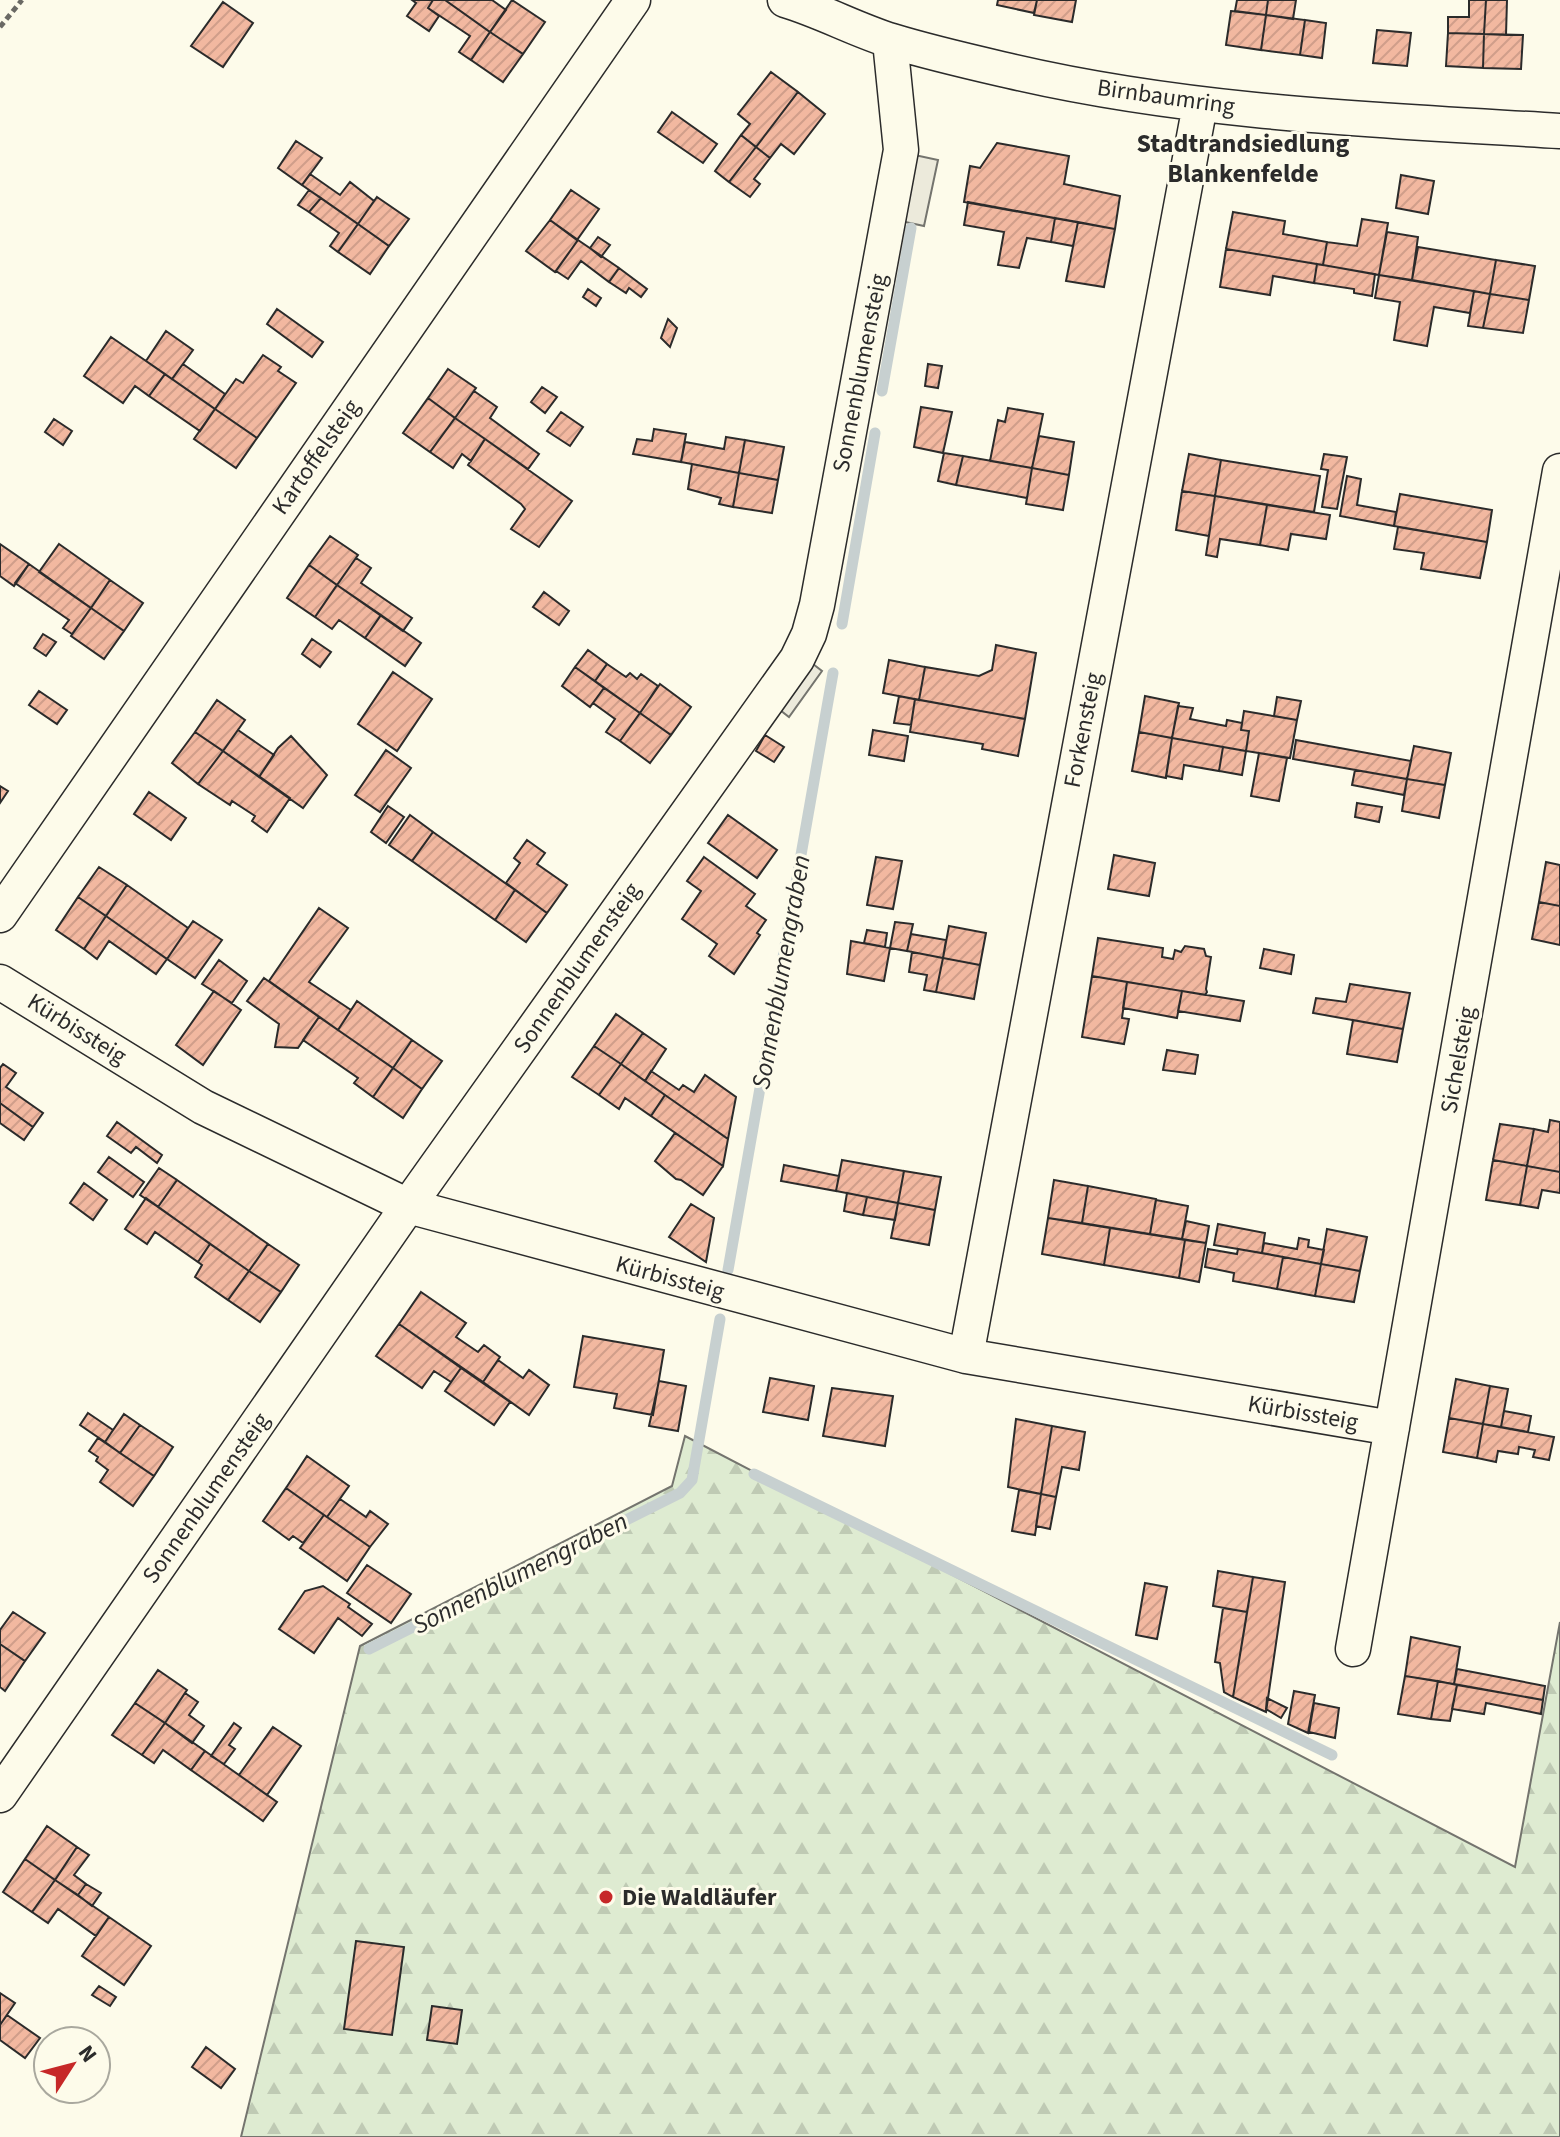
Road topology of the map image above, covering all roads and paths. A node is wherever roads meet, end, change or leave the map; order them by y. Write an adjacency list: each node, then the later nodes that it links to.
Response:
1 (22, 0): 4 (path)
2 (633, 0): 9 (street, Kartoffelsteig)
3 (785, 0): 5 (street, Birnbaumring)
4 (0, 27)
5 (890, 41): 6 (street, Birnbaumring); 11 (street, Sonnenblumensteig)
6 (1200, 105): 7 (street, Birnbaumring); 12 (street, Forkensteig)
7 (1560, 131)
8 (1560, 471): 13 (street, Sichelsteig)
9 (0, 915)
10 (0, 982): 11 (street, Kürbissteig)
11 (408, 1206): 12 (street, Kürbissteig); 15 (street, Sonnenblumensteig)
12 (966, 1356): 13 (street, Kürbissteig)
13 (1392, 1428): 14 (street, Sichelsteig)
14 (1353, 1649)
15 (0, 1795)

